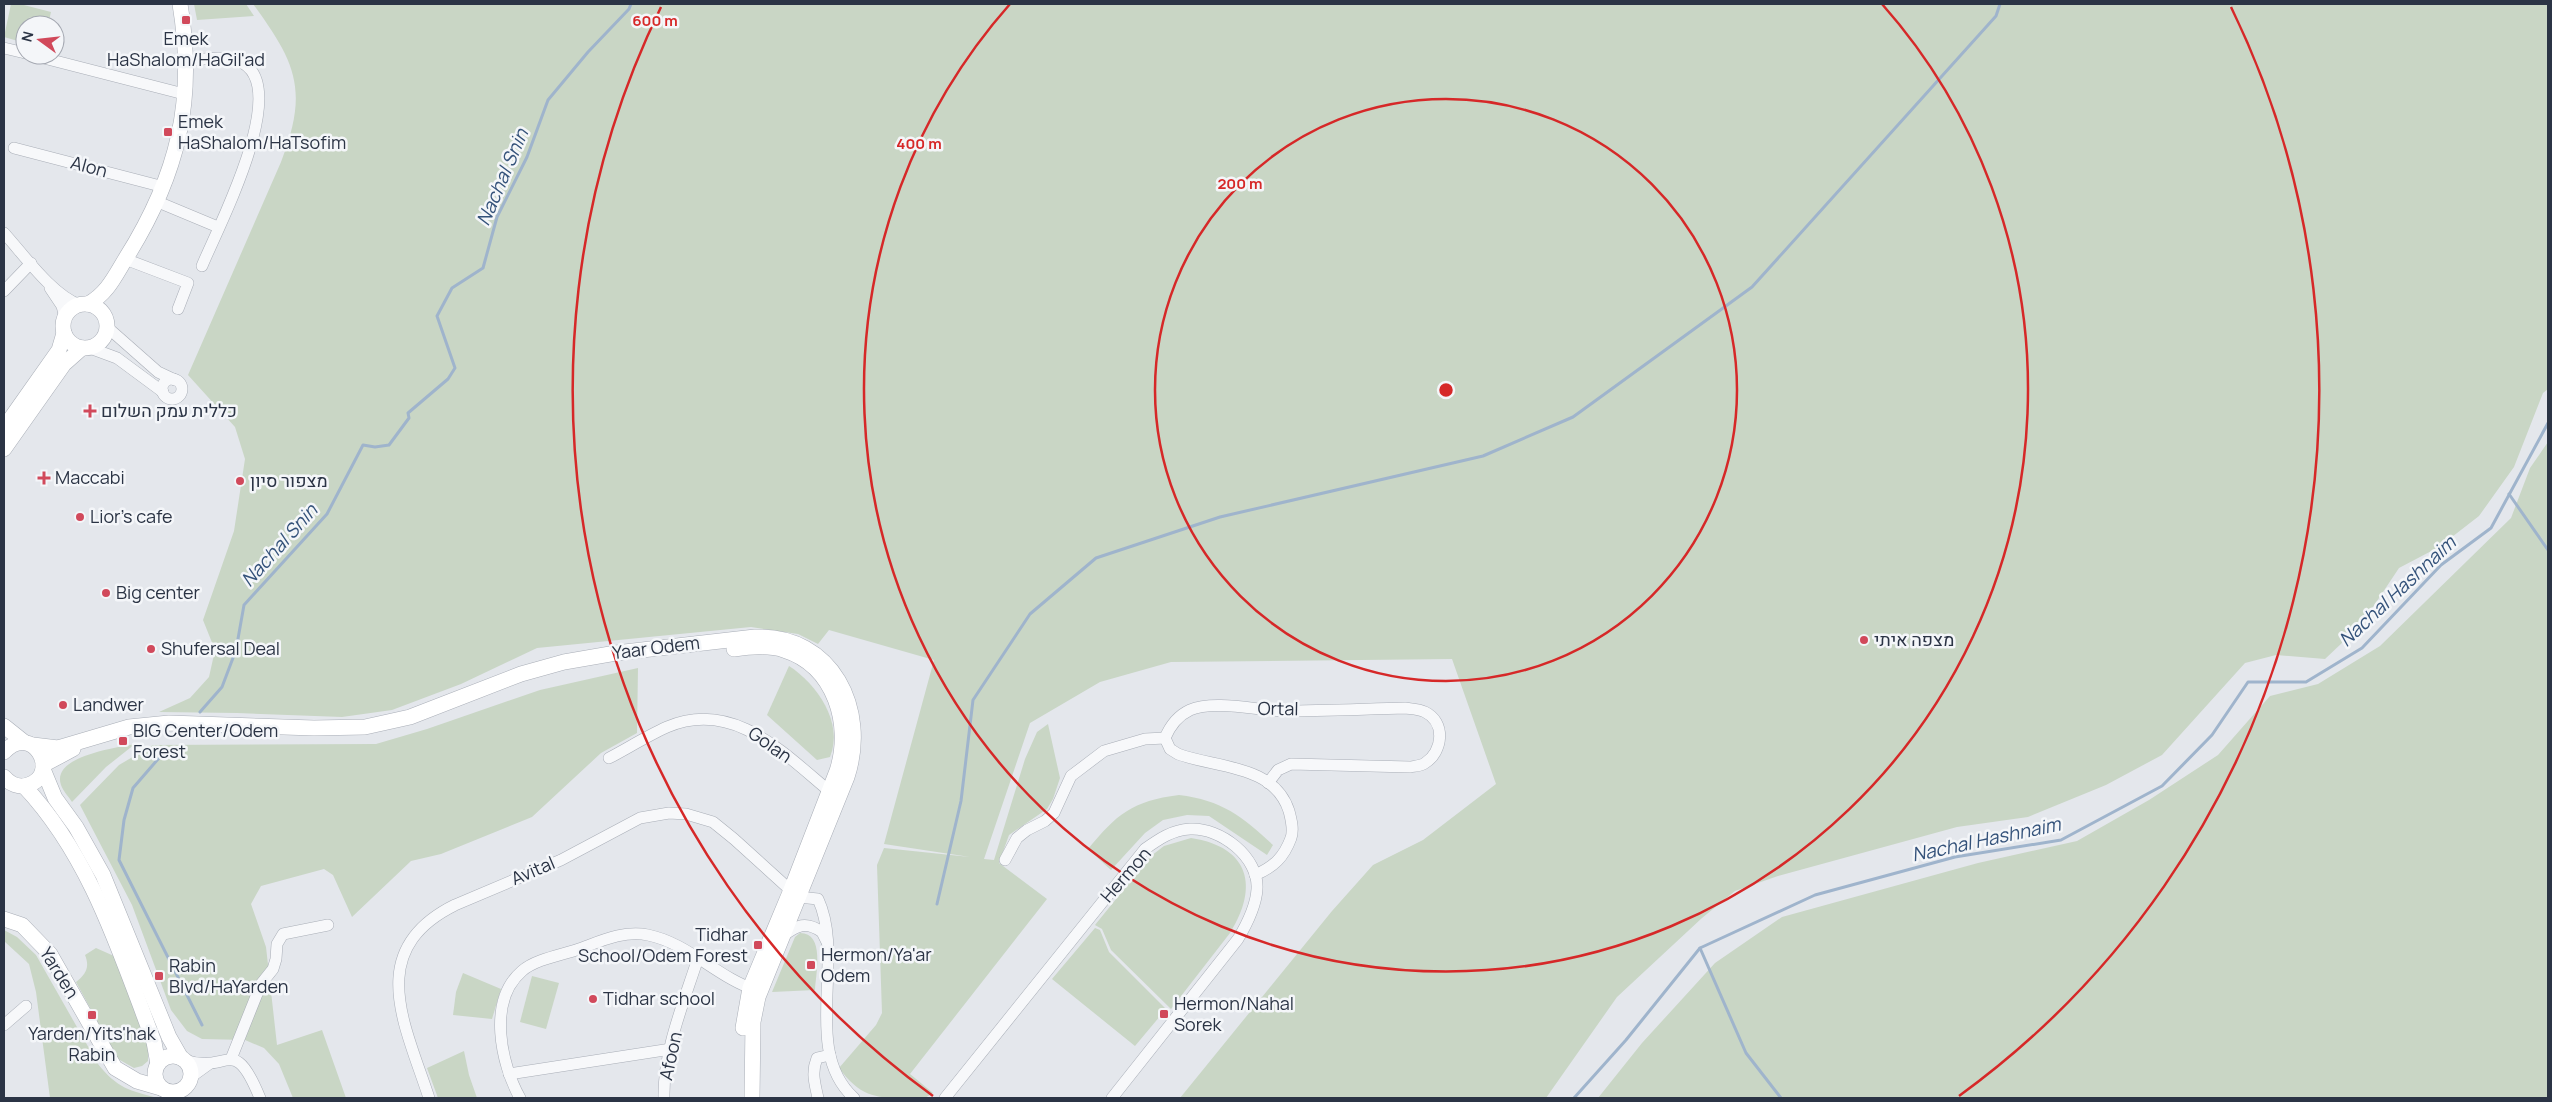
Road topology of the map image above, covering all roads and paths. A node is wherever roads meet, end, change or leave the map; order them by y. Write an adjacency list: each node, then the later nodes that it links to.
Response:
1 (180, 4): 2 (street)
2 (185, 62): 4 (street); 8 (street)
3 (65, 63): 4 (street)
4 (184, 94): 6 (street)
5 (14, 148): 6 (street, Alon)
6 (164, 187): 7 (street)
7 (158, 202): 8 (street); 10 (street)
8 (218, 227): 11 (street)
9 (4, 233): 12 (street)
10 (125, 259): 13 (street); 16 (street)
11 (202, 266)
12 (34, 267): 14 (street); 15 (street); 18 (street)
13 (108, 288): 15 (street); 17 (street)
14 (4, 290)
15 (84, 305): 17 (street); 18 (street)
16 (178, 309)
17 (106, 321): 19 (street); 20 (street)
18 (64, 326): 19 (street); 22 (street)
19 (86, 348): 21 (street); 23 (street)
20 (175, 380): 21 (street); 21 (street)
21 (163, 392)
22 (4, 428)
23 (4, 449)
24 (4, 726): 26 (street)
25 (1165, 738): 31 (street); 31 (street, Ortal); 33 (street)
26 (28, 744): 27 (street); 29 (street); 32 (street, Yaar Odem)
27 (4, 752)
28 (609, 758): 32 (street, Golan)
29 (43, 767): 30 (street, Yaar Odem); 32 (street, Yaar Odem); 46 (street)
30 (11, 783): 49 (street)
31 (1268, 783): 34 (street)
32 (834, 795): 35 (street, Yaar Odem)
33 (1005, 860)
34 (1256, 876): 62 (street, Hermon); 63 (street)
35 (794, 894): 38 (street, Yaar Odem); 39 (street); 41 (street, Yaar Odem); 56 (street, Avital)
36 (4, 919): 50 (street, Yarden)
37 (328, 925): 47 (street)
38 (783, 936): 39 (street); 41 (street, Yaar Odem)
39 (828, 944): 45 (street)
40 (698, 958): 41 (street); 44 (street, Afoon); 51 (street)
41 (755, 989): 59 (street, Yaar Odem)
42 (26, 1006): 43 (street)
43 (4, 1025)
44 (671, 1049): 51 (street); 58 (street, Afoon)
45 (830, 1055): 60 (street); 61 (street)
46 (182, 1059): 48 (street); 49 (street); 52 (street)
47 (231, 1059): 48 (street); 55 (street)
48 (213, 1062): 52 (street)
49 (157, 1065): 50 (street); 53 (street)
50 (116, 1068): 53 (street, Yarden)
51 (509, 1074): 57 (street)
52 (190, 1079): 53 (street); 54 (street)
53 (168, 1093)
54 (195, 1098)
55 (260, 1098)
56 (429, 1098)
57 (520, 1098)
58 (664, 1098)
59 (752, 1098)
60 (818, 1098)
61 (854, 1098)
62 (945, 1098)
63 (1112, 1098)

